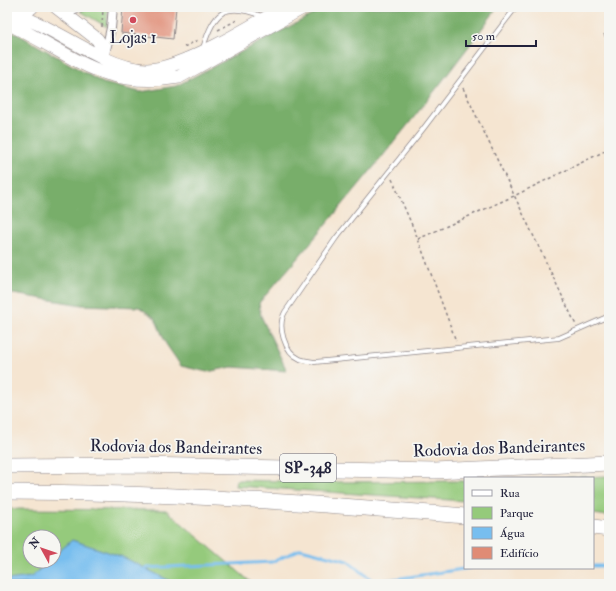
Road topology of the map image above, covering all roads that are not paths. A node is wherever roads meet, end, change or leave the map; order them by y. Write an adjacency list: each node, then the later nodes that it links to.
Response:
1 (32, 7): 10 (main road)
2 (81, 7): 7 (street)
3 (113, 7): 12 (street)
4 (284, 7): 9 (main road)
5 (304, 7): 13 (main road)
6 (516, 7): 14 (lane)
7 (58, 8): 12 (main road)
8 (7, 12): 10 (main road)
9 (266, 18): 11 (main road); 11 (lane)
10 (14, 22): 12 (main road); 13 (main road)
11 (201, 52): 12 (main road)
12 (104, 58): 13 (main road)
13 (92, 68)
14 (609, 316)
15 (609, 463): 16 (highway, Rodovia dos Bandeirantes / SP-348)
16 (7, 466)
17 (7, 492): 18 (highway, SP-348)
18 (464, 516)
19 (594, 527): 20 (highway)
20 (609, 529)

